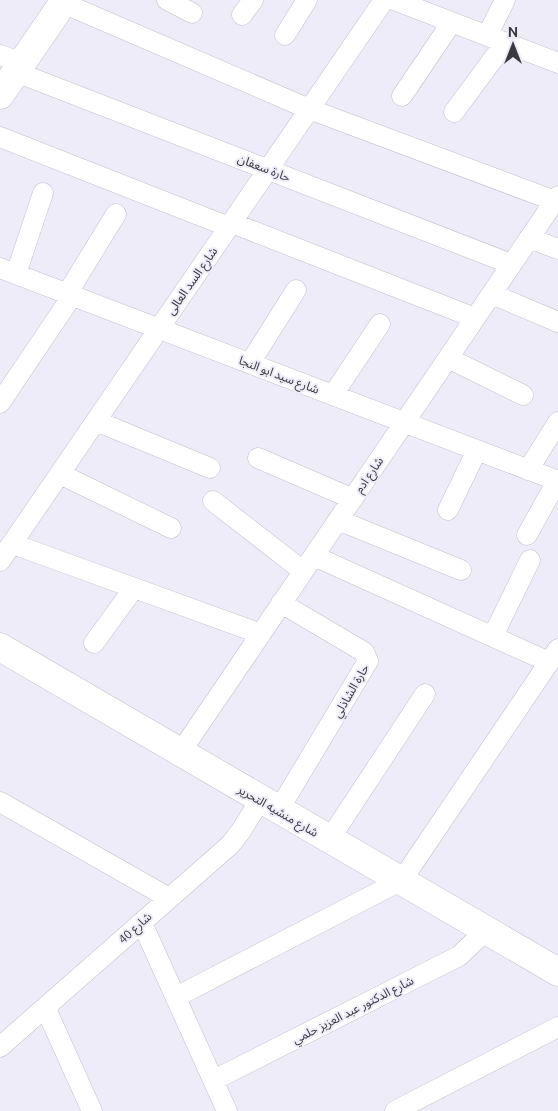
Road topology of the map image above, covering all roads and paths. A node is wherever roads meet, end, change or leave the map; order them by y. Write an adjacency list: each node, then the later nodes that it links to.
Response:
1 (167, 0): 7 (street)
2 (307, 0): 9 (street)
3 (384, 0): 15 (street, شارع السد العالى)
4 (394, 0): 8 (street)
5 (505, 0): 10 (street)
6 (64, 1): 11 (street); 15 (street)
7 (192, 14)
8 (452, 22): 10 (street); 14 (street)
9 (285, 36)
10 (496, 40): 12 (street); 16 (street)
11 (13, 63): 13 (street); 18 (street, حارة سعفان)
12 (558, 64)
13 (0, 95)
14 (402, 96)
15 (309, 109): 18 (street, شارع السد العالى); 20 (street)
16 (454, 112)
17 (0, 137): 22 (street)
18 (268, 170): 22 (street, شارع السد العالى); 25 (street, حارة سعفان)
19 (43, 193): 26 (street)
20 (556, 199): 23 (street, شارع ادم)
21 (116, 214): 29 (street)
22 (230, 225): 30 (street); 33 (street, شارع السد العالى)
23 (529, 238): 24 (street); 25 (street, شارع ادم)
24 (558, 249)
25 (512, 264): 28 (street, شارع ادم)
26 (6, 275): 29 (street, شارع سيد ابو النجا)
27 (296, 290): 35 (street)
28 (492, 294): 30 (street, شارع ادم); 31 (street)
29 (70, 295): 33 (street, شارع سيد ابو النجا); 38 (street)
30 (475, 318): 34 (street, شارع ادم)
31 (558, 322)
32 (380, 324): 36 (street)
33 (159, 329): 35 (street, شارع سيد ابو النجا); 39 (street, شارع السد العالى)
34 (448, 358): 37 (street); 40 (street, شارع ادم)
35 (250, 363): 36 (street, شارع سيد ابو النجا)
36 (333, 395): 40 (street, شارع سيد ابو النجا)
37 (523, 395)
38 (0, 403)
39 (96, 421): 44 (street); 46 (street, شارع السد العالى)
40 (404, 422): 42 (street, شارع سيد ابو النجا); 48 (street, شارع ادم)
41 (558, 422): 45 (street)
42 (477, 450): 45 (street, شارع سيد ابو النجا); 50 (street)
43 (258, 458): 48 (street)
44 (210, 468)
45 (528, 470): 47 (street, شارع سيد ابو النجا)
46 (60, 474): 52 (street); 54 (street, شارع السد العالى)
47 (558, 481): 53 (street)
48 (352, 499): 51 (street, شارع ادم)
49 (213, 501): 57 (street)
50 (448, 510)
51 (338, 520): 57 (street, شارع ادم); 58 (street)
52 (172, 528)
53 (527, 535)
54 (12, 544): 56 (street, شارع السد العالى); 59 (street)
55 (530, 560): 62 (street)
56 (0, 561)
57 (309, 564): 60 (street, شارع ادم); 62 (street)
58 (461, 570)
59 (134, 588): 61 (street); 63 (street)
60 (281, 604): 61 (street, شارع ادم); 69 (street, حارة الشاذلي)
61 (261, 634): 67 (street, شارع ادم)
62 (493, 636): 65 (street)
63 (94, 644)
64 (0, 647): 67 (street, شارع منشيه التحرير)
65 (554, 655): 71 (street)
66 (425, 694): 70 (street)
67 (180, 754): 69 (street, شارع منشيه التحرير)
68 (0, 802): 72 (street)
69 (269, 806): 70 (street, شارع منشيه التحرير); 72 (street, شارع 40)
70 (329, 840): 71 (street, شارع منشيه التحرير)
71 (402, 880): 74 (street, شارع منشيه التحرير); 76 (street)
72 (169, 898): 73 (street, شارع 40)
73 (142, 923): 76 (street); 77 (street, شارع 40)
74 (482, 928): 75 (street, شارع منشيه التحرير); 80 (street, شارع الدكتور عبد العزيز حلمي)
75 (558, 972)
76 (176, 997): 80 (street)
77 (45, 1007): 79 (street, شارع 40); 81 (street)
78 (558, 1027): 83 (street)
79 (0, 1047)
80 (214, 1080): 82 (street)
81 (92, 1111)
82 (227, 1111)
83 (396, 1111)

